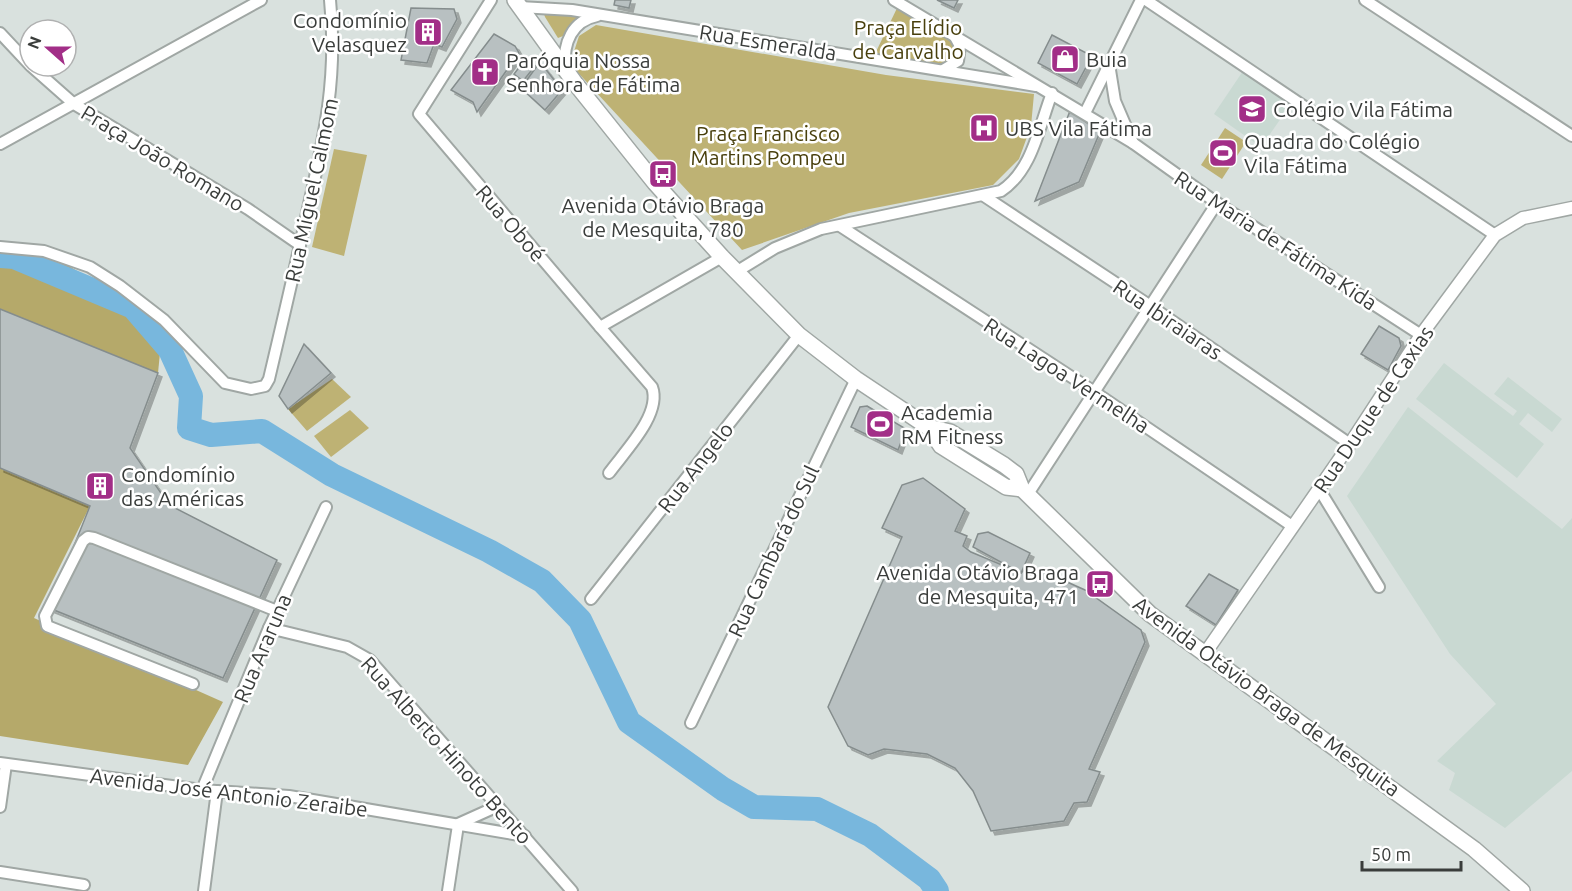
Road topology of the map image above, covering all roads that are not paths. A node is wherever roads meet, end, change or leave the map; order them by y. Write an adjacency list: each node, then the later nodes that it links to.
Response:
1 (261, 0): 20 (street)
2 (330, 0): 30 (street, Rua Miguel Calmom)
3 (491, 0): 35 (street, Rua Oboé)
4 (561, 0): 9 (street)
5 (894, 0): 12 (street, Rua Maria de Fátima Kida)
6 (1144, 0): 14 (street); 29 (street)
7 (1365, 0): 22 (street)
8 (522, 2): 9 (street, Rua Esmeralda); 15 (main road, Avenida Otávio Braga de Mesquita)
9 (572, 10): 10 (street, Rua Esmeralda)
10 (602, 15): 15 (street); 16 (street, Rua Esmeralda)
11 (0, 33): 13 (street, Praça João Romano)
12 (954, 35): 16 (street); 18 (street, Rua Maria de Fátima Kida)
13 (18, 53)
14 (1111, 67): 21 (street); 23 (street)
15 (565, 70): 32 (main road, Avenida Otávio Braga de Mesquita)
16 (944, 70): 18 (street, Rua Esmeralda)
17 (44, 78): 20 (street, Praça João Romano)
18 (1041, 86): 19 (street, Rua Maria de Fátima Kida)
19 (1052, 93): 21 (street, Rua Maria de Fátima Kida); 25 (street)
20 (74, 104): 24 (street); 30 (street, Praça João Romano)
21 (1085, 113): 23 (street, Rua Maria de Fátima Kida)
22 (1572, 136)
23 (1133, 143): 26 (street, Rua Maria de Fátima Kida)
24 (0, 144)
25 (984, 196): 28 (street); 34 (street, Rua Ibiraiaras)
26 (1217, 203): 34 (street); 37 (street, Rua Maria de Fátima Kida)
27 (1572, 208): 29 (street, Rua Duque de Caxias)
28 (840, 226): 33 (street); 39 (street, Rua Lagoa Vermelha)
29 (1496, 235): 37 (street, Rua Duque de Caxias)
30 (300, 245): 31 (street, Rua Miguel Calmom)
31 (0, 247)
32 (722, 257): 33 (main road, Avenida Otávio Braga de Mesquita); 35 (street)
33 (736, 272): 36 (main road, Avenida Otávio Braga de Mesquita)
34 (1149, 305): 39 (street); 40 (street, Rua Ibiraiaras)
35 (600, 327): 41 (street)
36 (799, 335): 38 (main road, Avenida Otávio Braga de Mesquita); 47 (street, Rua Angelo)
37 (1421, 335): 40 (street, Rua Duque de Caxias)
38 (856, 379): 43 (main road, Avenida Otávio Braga de Mesquita); 52 (street, Rua Cambará do Sul)
39 (1092, 391): 43 (street); 45 (street, Rua Lagoa Vermelha)
40 (1350, 444): 42 (street, Rua Duque de Caxias)
41 (609, 473)
42 (1319, 489): 45 (street, Rua Duque de Caxias); 46 (street)
43 (1025, 491): 50 (main road, Avenida Otávio Braga de Mesquita)
44 (326, 507): 48 (street, Rua Araruna)
45 (1292, 526): 50 (street, Rua Duque de Caxias)
46 (1379, 587)
47 (591, 599)
48 (277, 611): 49 (street, Rua Araruna); 51 (street)
49 (269, 628): 54 (street, Rua Araruna); 56 (street, Rua Alberto Hinoto Bento)
50 (1206, 652): 65 (main road, Avenida Otávio Braga de Mesquita)
51 (193, 684)
52 (691, 723)
53 (3, 763): 54 (street, Avenida José Antonio Zeraibe); 57 (street)
54 (202, 790): 55 (street, Avenida José Antonio Zeraibe)
55 (217, 791): 58 (street, Avenida José Antonio Zeraibe); 62 (street)
56 (498, 806): 58 (street); 59 (street, Rua Alberto Hinoto Bento)
57 (0, 807)
58 (458, 825): 59 (street, Avenida José Antonio Zeraibe); 63 (street)
59 (525, 836): 64 (street, Rua Alberto Hinoto Bento)
60 (0, 872): 61 (street)
61 (84, 885)
62 (204, 891)
63 (448, 891)
64 (572, 891)
65 (1522, 891)

